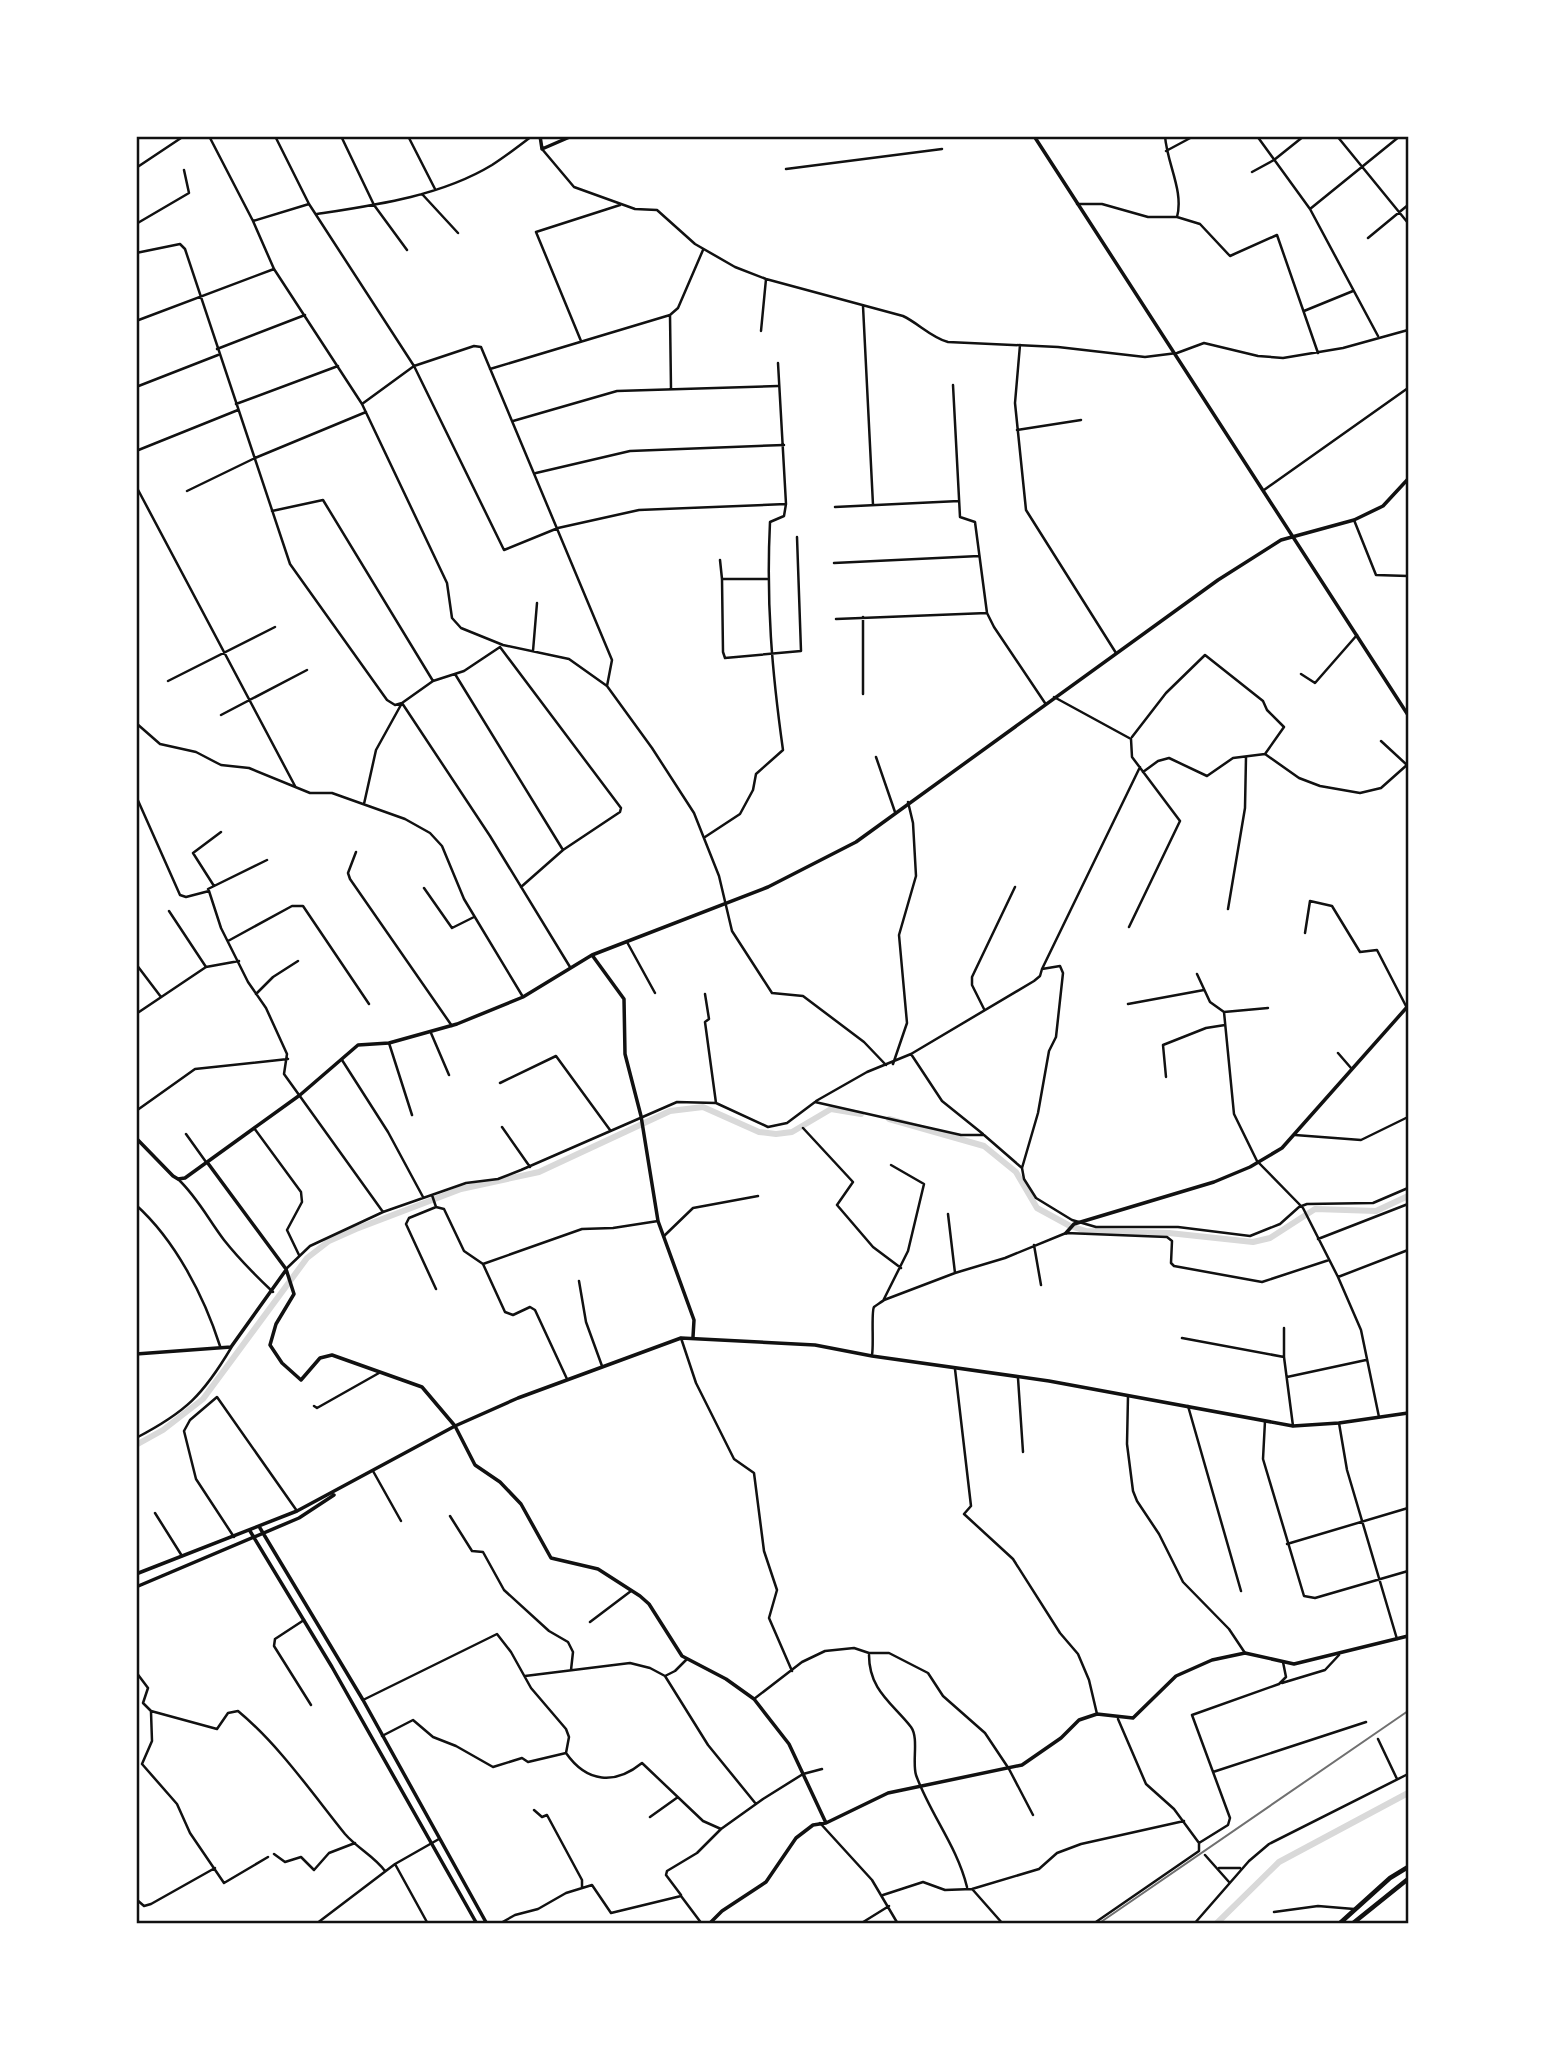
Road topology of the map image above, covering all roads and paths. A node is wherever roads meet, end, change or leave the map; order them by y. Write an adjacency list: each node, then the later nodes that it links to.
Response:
1 (209, 136): 36 (street)
2 (275, 136): 27 (street)
3 (341, 136): 29 (street)
4 (408, 136): 25 (street)
5 (532, 136): 25 (street)
6 (540, 136): 16 (street)
7 (572, 136): 16 (street)
8 (1034, 136): 28 (street)
9 (1165, 136): 18 (street)
10 (1194, 136): 18 (street)
11 (1257, 136): 19 (street)
12 (1304, 136): 19 (street)
13 (1337, 136): 20 (street)
14 (1400, 136): 20 (street)
15 (181, 138): 21 (street)
16 (542, 149): 30 (street)
17 (942, 149): 22 (street)
18 (1166, 150): 35 (street)
19 (1274, 160): 24 (street); 32 (street)
20 (1362, 166): 32 (street); 33 (street)
21 (136, 168)
22 (786, 169)
23 (184, 170): 38 (street)
24 (1252, 172)
25 (435, 189): 26 (street)
26 (421, 194): 29 (street); 39 (street)
27 (309, 204): 34 (street); 36 (street)
28 (1077, 204): 35 (street); 59 (street)
29 (374, 205): 34 (street); 42 (street)
30 (621, 205): 41 (street); 56 (street)
31 (1409, 205): 33 (street)
32 (1310, 209): 46 (street)
33 (1399, 212): 37 (street); 40 (street)
34 (316, 214): 64 (street)
35 (1177, 217): 49 (street)
36 (253, 220): 44 (street)
37 (1409, 223)
38 (136, 224)
39 (458, 233)
40 (1368, 238)
41 (703, 249): 45 (street); 51 (street)
42 (407, 250)
43 (136, 253): 47 (street)
44 (274, 269): 47 (street); 50 (street)
45 (766, 279): 48 (street); 54 (street)
46 (1353, 291): 49 (street); 55 (street)
47 (199, 297): 52 (street); 58 (street)
48 (863, 305): 57 (street); 88 (street)
49 (1304, 311): 60 (street)
50 (305, 315): 58 (street); 63 (street)
51 (670, 315): 56 (street); 70 (street)
52 (136, 321)
53 (1409, 330): 55 (street)
54 (761, 331)
55 (1379, 337): 60 (street)
56 (581, 341): 65 (street)
57 (1020, 345): 59 (street); 77 (street)
58 (216, 349): 61 (street)
59 (1177, 353): 60 (street); 84 (street)
60 (1318, 353)
61 (218, 355): 68 (street); 71 (street)
62 (778, 363): 67 (street)
63 (338, 366): 71 (street); 72 (street)
64 (414, 366): 65 (street); 72 (street); 92 (street)
65 (491, 369): 76 (street)
66 (953, 385): 86 (street)
67 (779, 386): 70 (street); 78 (street)
68 (136, 387)
69 (1409, 388): 84 (street)
70 (671, 389): 76 (street)
71 (236, 404): 73 (street)
72 (362, 404): 74 (street)
73 (238, 410): 79 (street); 80 (street)
74 (366, 412): 80 (street); 107 (street)
75 (1082, 420): 77 (street)
76 (513, 421): 81 (street)
77 (1017, 430): 110 (street)
78 (784, 445): 81 (street); 87 (street)
79 (136, 451)
80 (255, 458): 85 (street); 90 (street)
81 (536, 473): 92 (street)
82 (1409, 479): 91 (street)
83 (136, 486): 109 (street)
84 (1264, 490): 93 (street)
85 (187, 491)
86 (959, 501): 88 (street); 95 (street)
87 (786, 504): 92 (street); 100 (street)
88 (873, 505): 89 (street)
89 (835, 507)
90 (272, 511): 116 (street); 121 (street)
91 (1354, 520): 93 (street); 98 (street)
92 (558, 528): 117 (street)
93 (1293, 536): 106 (street); 110 (street)
94 (797, 537): 111 (street)
95 (979, 556): 97 (street); 102 (street)
96 (720, 560): 99 (street)
97 (834, 563)
98 (1409, 576)
99 (722, 579): 100 (street); 111 (street)
100 (767, 579): 111 (street)
101 (537, 603): 108 (street)
102 (988, 613): 103 (street); 122 (street)
103 (863, 617): 104 (street); 118 (street)
104 (836, 618)
105 (275, 627): 109 (street)
106 (1357, 635): 114 (street); 124 (street)
107 (501, 646): 108 (street); 113 (street); 141 (street)
108 (533, 651): 117 (street)
109 (223, 653): 115 (street); 120 (street)
110 (1116, 653): 119 (street)
111 (770, 654): 140 (street)
112 (307, 670): 120 (street)
113 (455, 674): 116 (street); 141 (street)
114 (1301, 674)
115 (168, 681)
116 (433, 681): 121 (street)
117 (607, 686): 140 (street)
118 (863, 694)
119 (1054, 697): 122 (street); 126 (street)
120 (250, 700): 123 (street); 134 (street)
121 (402, 703): 137 (street); 145 (street)
122 (1045, 704): 136 (street)
123 (221, 715)
124 (1409, 715)
125 (136, 723): 134 (street)
126 (1131, 738): 128 (street); 132 (street)
127 (1381, 741): 131 (street)
128 (1265, 754): 130 (street); 131 (street)
129 (876, 757): 138 (street)
130 (1246, 757): 133 (street); 150 (street)
131 (1408, 764)
132 (1140, 767): 133 (street); 163 (street)
133 (1143, 772): 153 (street)
134 (295, 786): 137 (street)
135 (136, 796): 148 (street)
136 (908, 802): 138 (street); 186 (street)
137 (364, 804): 152 (street)
138 (895, 812): 149 (street)
139 (221, 832): 144 (street)
140 (705, 837): 149 (street)
141 (563, 850): 145 (street)
142 (356, 852): 179 (street)
143 (267, 860): 144 (street)
144 (214, 886): 148 (street)
145 (521, 887): 162 (street)
146 (1015, 887): 175 (street)
147 (424, 888): 152 (street)
148 (208, 889): 155 (street)
149 (727, 904): 156 (street); 187 (street)
150 (1228, 909)
151 (169, 911): 161 (street)
152 (474, 916): 170 (street)
153 (1129, 927)
154 (1305, 933): 174 (street)
155 (228, 942): 158 (street); 171 (street)
156 (627, 943): 157 (street); 166 (street)
157 (592, 955): 162 (street); 198 (street)
158 (239, 961): 161 (street); 167 (street)
159 (298, 961): 167 (street)
160 (136, 964): 169 (street)
161 (206, 967): 169 (street)
162 (570, 967): 170 (street)
163 (1042, 969): 175 (street); 211 (street)
164 (1197, 974): 165 (street)
165 (1204, 990): 172 (street); 176 (street)
166 (655, 993)
167 (256, 994): 184 (street)
168 (705, 994): 194 (street)
169 (161, 997): 177 (street)
170 (523, 997): 179 (street)
171 (369, 1004)
172 (1128, 1004)
173 (1268, 1007): 176 (street)
174 (1408, 1007): 188 (street)
175 (984, 1009): 183 (street)
176 (1224, 1012): 178 (street)
177 (136, 1014)
178 (1225, 1025): 190 (street); 207 (street)
179 (452, 1026): 180 (street)
180 (431, 1033): 181 (street); 189 (street)
181 (389, 1043): 185 (street); 196 (street)
182 (1338, 1053): 188 (street)
183 (911, 1054): 186 (street); 204 (street)
184 (288, 1059): 192 (street); 195 (street)
185 (342, 1059): 192 (street); 216 (street)
186 (893, 1064): 187 (street)
187 (886, 1065): 193 (street)
188 (1351, 1068): 205 (street)
189 (449, 1075)
190 (1167, 1077)
191 (500, 1083): 202 (street)
192 (300, 1095): 200 (street); 221 (street)
193 (815, 1101): 194 (street); 204 (street)
194 (716, 1103): 198 (street)
195 (136, 1111)
196 (412, 1115)
197 (1409, 1117): 205 (street)
198 (641, 1119): 202 (street); 223 (street)
199 (502, 1127): 210 (street)
200 (254, 1128): 208 (street); 230 (street)
201 (803, 1128): 233 (street)
202 (610, 1130): 210 (street)
203 (186, 1133): 208 (street)
204 (984, 1135): 211 (street)
205 (1295, 1135): 207 (street)
206 (136, 1138): 212 (street)
207 (1257, 1161): 220 (street); 224 (street)
208 (206, 1162): 212 (street); 234 (street)
209 (891, 1165): 233 (street)
210 (530, 1167): 214 (street)
211 (1022, 1168): 224 (street)
212 (178, 1179): 240 (street)
213 (1409, 1188): 220 (street)
214 (432, 1195): 216 (street); 219 (street)
215 (758, 1196): 226 (street)
216 (423, 1197): 221 (street)
217 (1409, 1204): 227 (street)
218 (136, 1205): 246 (street)
219 (436, 1207): 232 (street); 239 (street)
220 (1301, 1207): 224 (street); 227 (street)
221 (383, 1212): 230 (street)
222 (948, 1214): 235 (street)
223 (657, 1221): 226 (street); 232 (street)
224 (1081, 1221): 225 (street)
225 (1066, 1233): 228 (street); 231 (street)
226 (664, 1236): 243 (street)
227 (1318, 1239): 231 (street)
228 (1034, 1245): 235 (street); 238 (street)
229 (1409, 1250): 236 (street)
230 (299, 1255): 234 (street)
231 (1329, 1260): 236 (street)
232 (483, 1264): 257 (street)
233 (901, 1268): 241 (street)
234 (287, 1271): 240 (street); 254 (street)
235 (955, 1273): 241 (street)
236 (1338, 1277): 251 (street)
237 (579, 1281): 252 (street)
238 (1041, 1285)
239 (436, 1289)
240 (273, 1292): 247 (street)
241 (884, 1300): 249 (street)
242 (1284, 1328): 250 (street)
243 (693, 1337): 244 (street); 249 (street)
244 (681, 1338): 252 (street); 300 (street)
245 (1182, 1338): 250 (street)
246 (220, 1346): 247 (street); 248 (street)
247 (231, 1347): 267 (street)
248 (136, 1354)
249 (872, 1356): 253 (street)
250 (1284, 1357): 255 (street)
251 (1367, 1360): 255 (street); 262 (street)
252 (602, 1366): 257 (street)
253 (955, 1369): 256 (street); 309 (street)
254 (382, 1372): 259 (street); 265 (street)
255 (1287, 1377): 266 (street)
256 (1018, 1378): 258 (street); 268 (street)
257 (567, 1380): 265 (street)
258 (1128, 1395): 260 (street); 295 (street)
259 (314, 1406)
260 (1188, 1406): 263 (street); 289 (street)
261 (1409, 1413): 262 (street)
262 (1379, 1417): 264 (street)
263 (1265, 1421): 266 (street); 282 (street)
264 (1339, 1423): 266 (street); 276 (street)
265 (455, 1426): 269 (street); 288 (street)
266 (1293, 1426)
267 (136, 1438)
268 (1023, 1452)
269 (373, 1471): 270 (street); 275 (street)
270 (346, 1486): 272 (street); 279 (street)
271 (1409, 1508): 276 (street)
272 (297, 1511): 277 (street); 280 (street)
273 (155, 1513): 283 (street)
274 (450, 1516): 299 (street)
275 (401, 1521)
276 (1363, 1521): 282 (street); 286 (street)
277 (260, 1527): 278 (street); 279 (street)
278 (250, 1531): 280 (street); 281 (street)
279 (264, 1534): 281 (street); 306 (street)
280 (234, 1537): 283 (street)
281 (254, 1538): 287 (street); 290 (street)
282 (1287, 1544): 286 (street)
283 (182, 1556): 285 (street)
284 (1409, 1570): 286 (street)
285 (136, 1574)
286 (1379, 1579): 293 (street)
287 (136, 1587)
288 (631, 1591): 291 (street); 297 (street)
289 (1241, 1591)
290 (304, 1620): 307 (street); 333 (street)
291 (590, 1622)
292 (1409, 1636): 293 (street)
293 (1397, 1639): 296 (street)
294 (869, 1653): 300 (street); 316 (street); 321 (street)
295 (1245, 1653): 298 (street); 310 (street)
296 (1339, 1655): 298 (street); 304 (street)
297 (687, 1658): 303 (street); 305 (street)
298 (1283, 1662): 304 (street)
299 (571, 1670): 302 (street); 303 (street)
300 (792, 1671): 305 (street)
301 (136, 1672): 308 (street)
302 (525, 1676): 306 (street); 314 (street)
303 (665, 1676): 323 (street)
304 (1279, 1684): 317 (street)
305 (754, 1699): 319 (street)
306 (363, 1700): 312 (street)
307 (311, 1705)
308 (150, 1711): 332 (street); 342 (street)
309 (1097, 1714): 310 (street); 316 (street)
310 (1118, 1719): 327 (street)
311 (1366, 1722): 317 (street)
312 (382, 1736): 314 (street); 331 (street)
313 (1378, 1739): 320 (street)
314 (566, 1753): 322 (street)
315 (822, 1769): 319 (street)
316 (1009, 1769): 321 (street); 325 (street)
317 (1213, 1773): 334 (street)
318 (1409, 1773): 320 (street)
319 (803, 1774): 323 (street); 329 (street)
320 (1396, 1779): 340 (street)
321 (920, 1785): 329 (street); 347 (street)
322 (678, 1797): 326 (street); 330 (street)
323 (756, 1804): 330 (street)
324 (534, 1810): 346 (street)
325 (1033, 1815)
326 (650, 1817)
327 (1184, 1821): 334 (street); 347 (street)
328 (820, 1823): 329 (street); 348 (street); 360 (street)
329 (826, 1823)
330 (721, 1829): 349 (street)
331 (439, 1839): 333 (street); 357 (street)
332 (355, 1843): 335 (street); 343 (street)
333 (432, 1843): 338 (street); 356 (street)
334 (1199, 1843): 364 (street)
335 (274, 1854)
336 (1205, 1855): 339 (street)
337 (268, 1857): 342 (street)
338 (395, 1864): 343 (street); 355 (street)
339 (1216, 1867): 340 (street); 345 (street)
340 (1243, 1867): 345 (street)
341 (1409, 1867): 352 (main road)
342 (215, 1868): 350 (street)
343 (385, 1871): 354 (street)
344 (1409, 1879): 367 (main road)
345 (1229, 1882): 365 (street)
346 (582, 1887): 349 (street); 358 (street)
347 (970, 1888): 348 (street); 363 (street)
348 (883, 1895): 351 (street)
349 (681, 1896): 359 (street)
350 (136, 1899)
351 (890, 1906): 361 (street); 362 (street)
352 (1354, 1909): 353 (street); 366 (main road)
353 (1274, 1912)
354 (316, 1923)
355 (428, 1923)
356 (477, 1923)
357 (487, 1923)
358 (499, 1923)
359 (702, 1923)
360 (709, 1923)
361 (860, 1923)
362 (898, 1923)
363 (1003, 1923)
364 (1093, 1923)
365 (1194, 1923)
366 (1339, 1923)
367 (1352, 1923)

